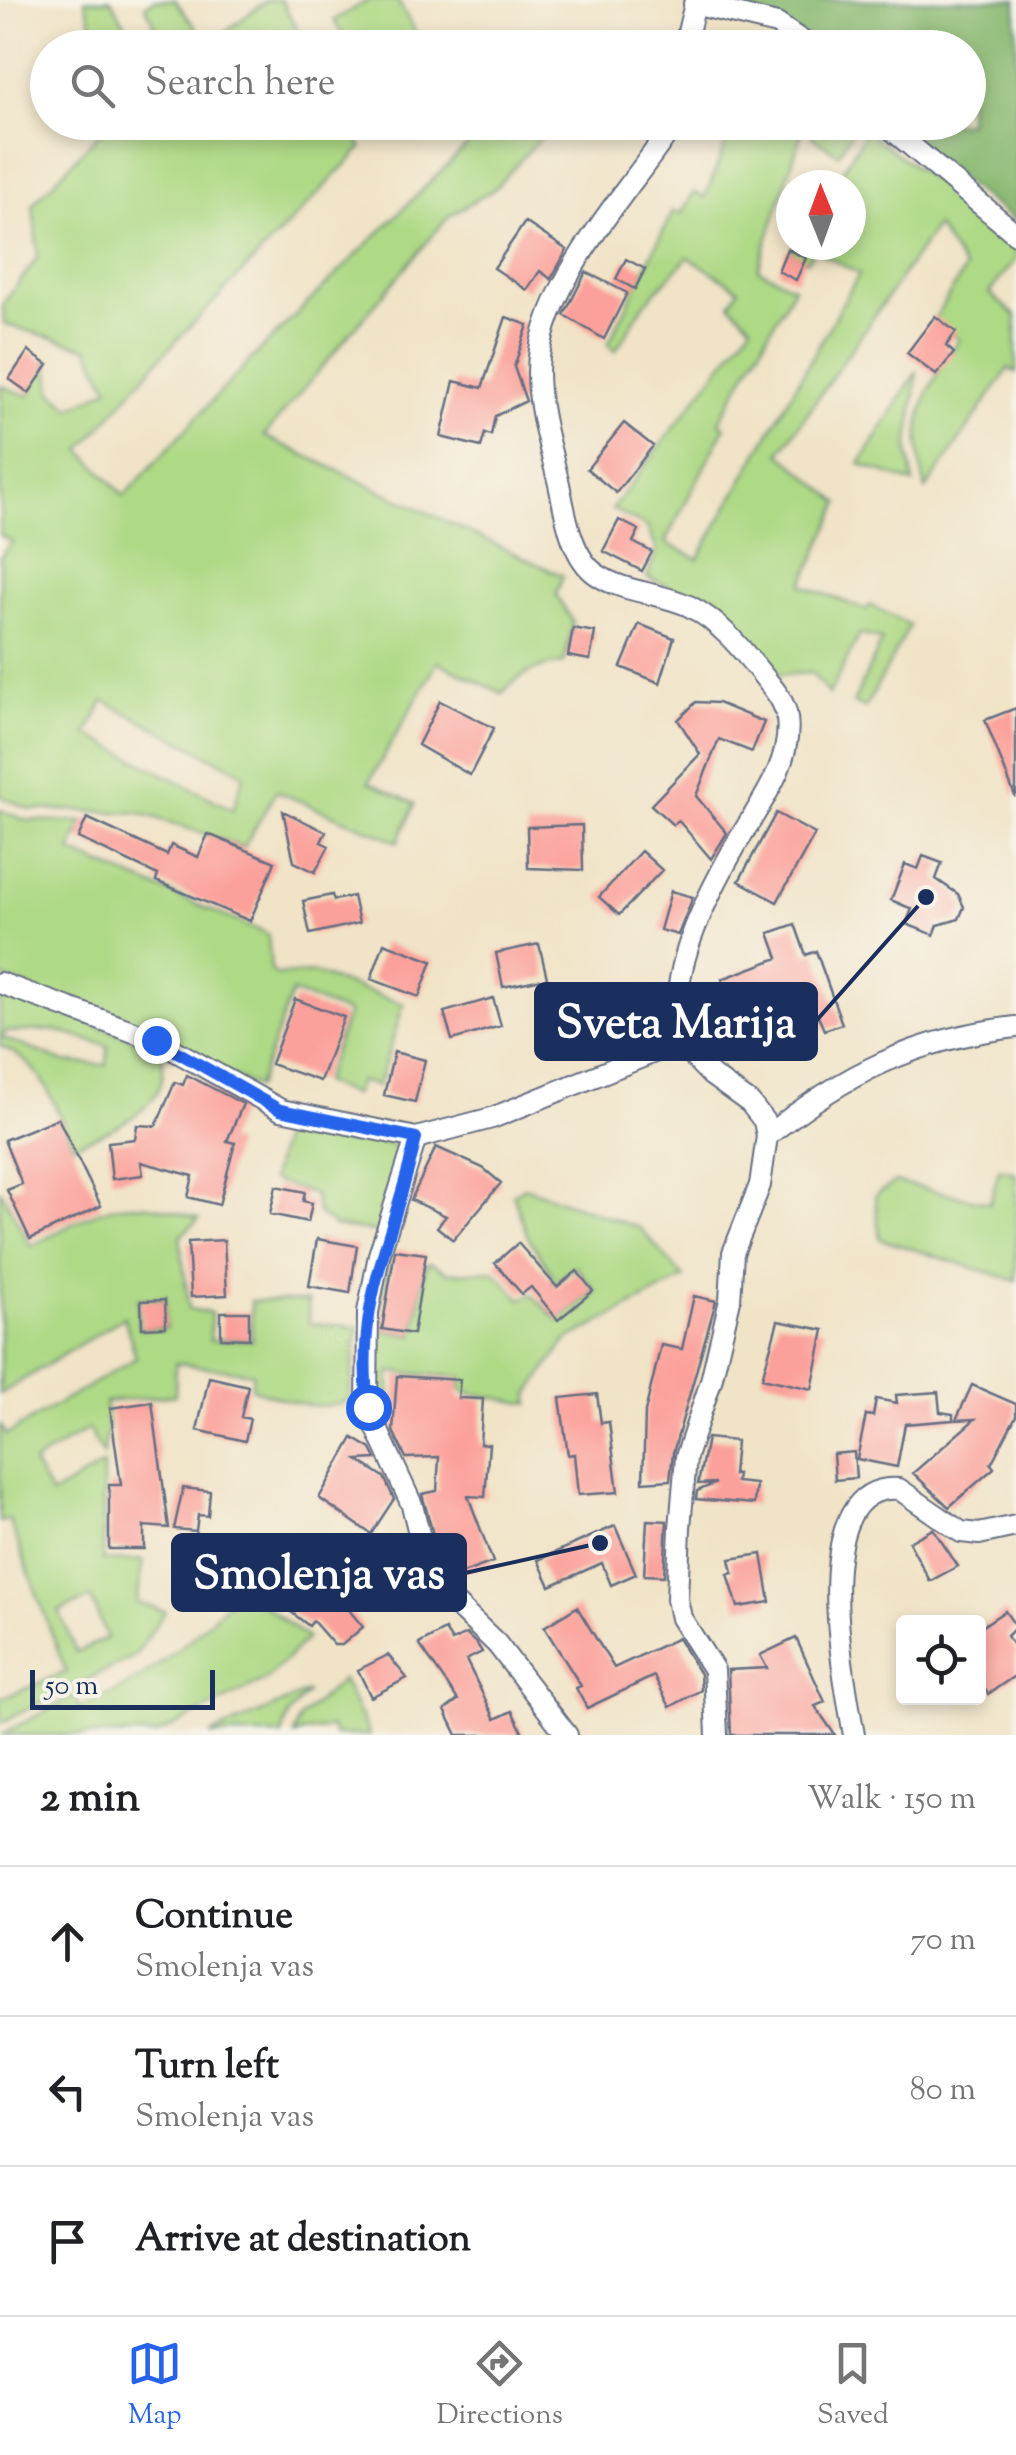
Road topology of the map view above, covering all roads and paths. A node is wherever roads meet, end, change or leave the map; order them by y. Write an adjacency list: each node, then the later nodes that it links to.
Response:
1 (695, 2): 2 (street); 3 (street)
2 (688, 30)
3 (786, 30)
4 (663, 140): 9 (street)
5 (904, 140): 6 (street)
6 (1016, 234)
7 (0, 983): 11 (street)
8 (1016, 1027): 10 (street)
9 (679, 1042): 10 (street); 11 (street)
10 (767, 1136): 14 (street)
11 (416, 1138): 13 (street)
12 (1016, 1526): 15 (street)
13 (567, 1735)
14 (717, 1735)
15 (854, 1735)

